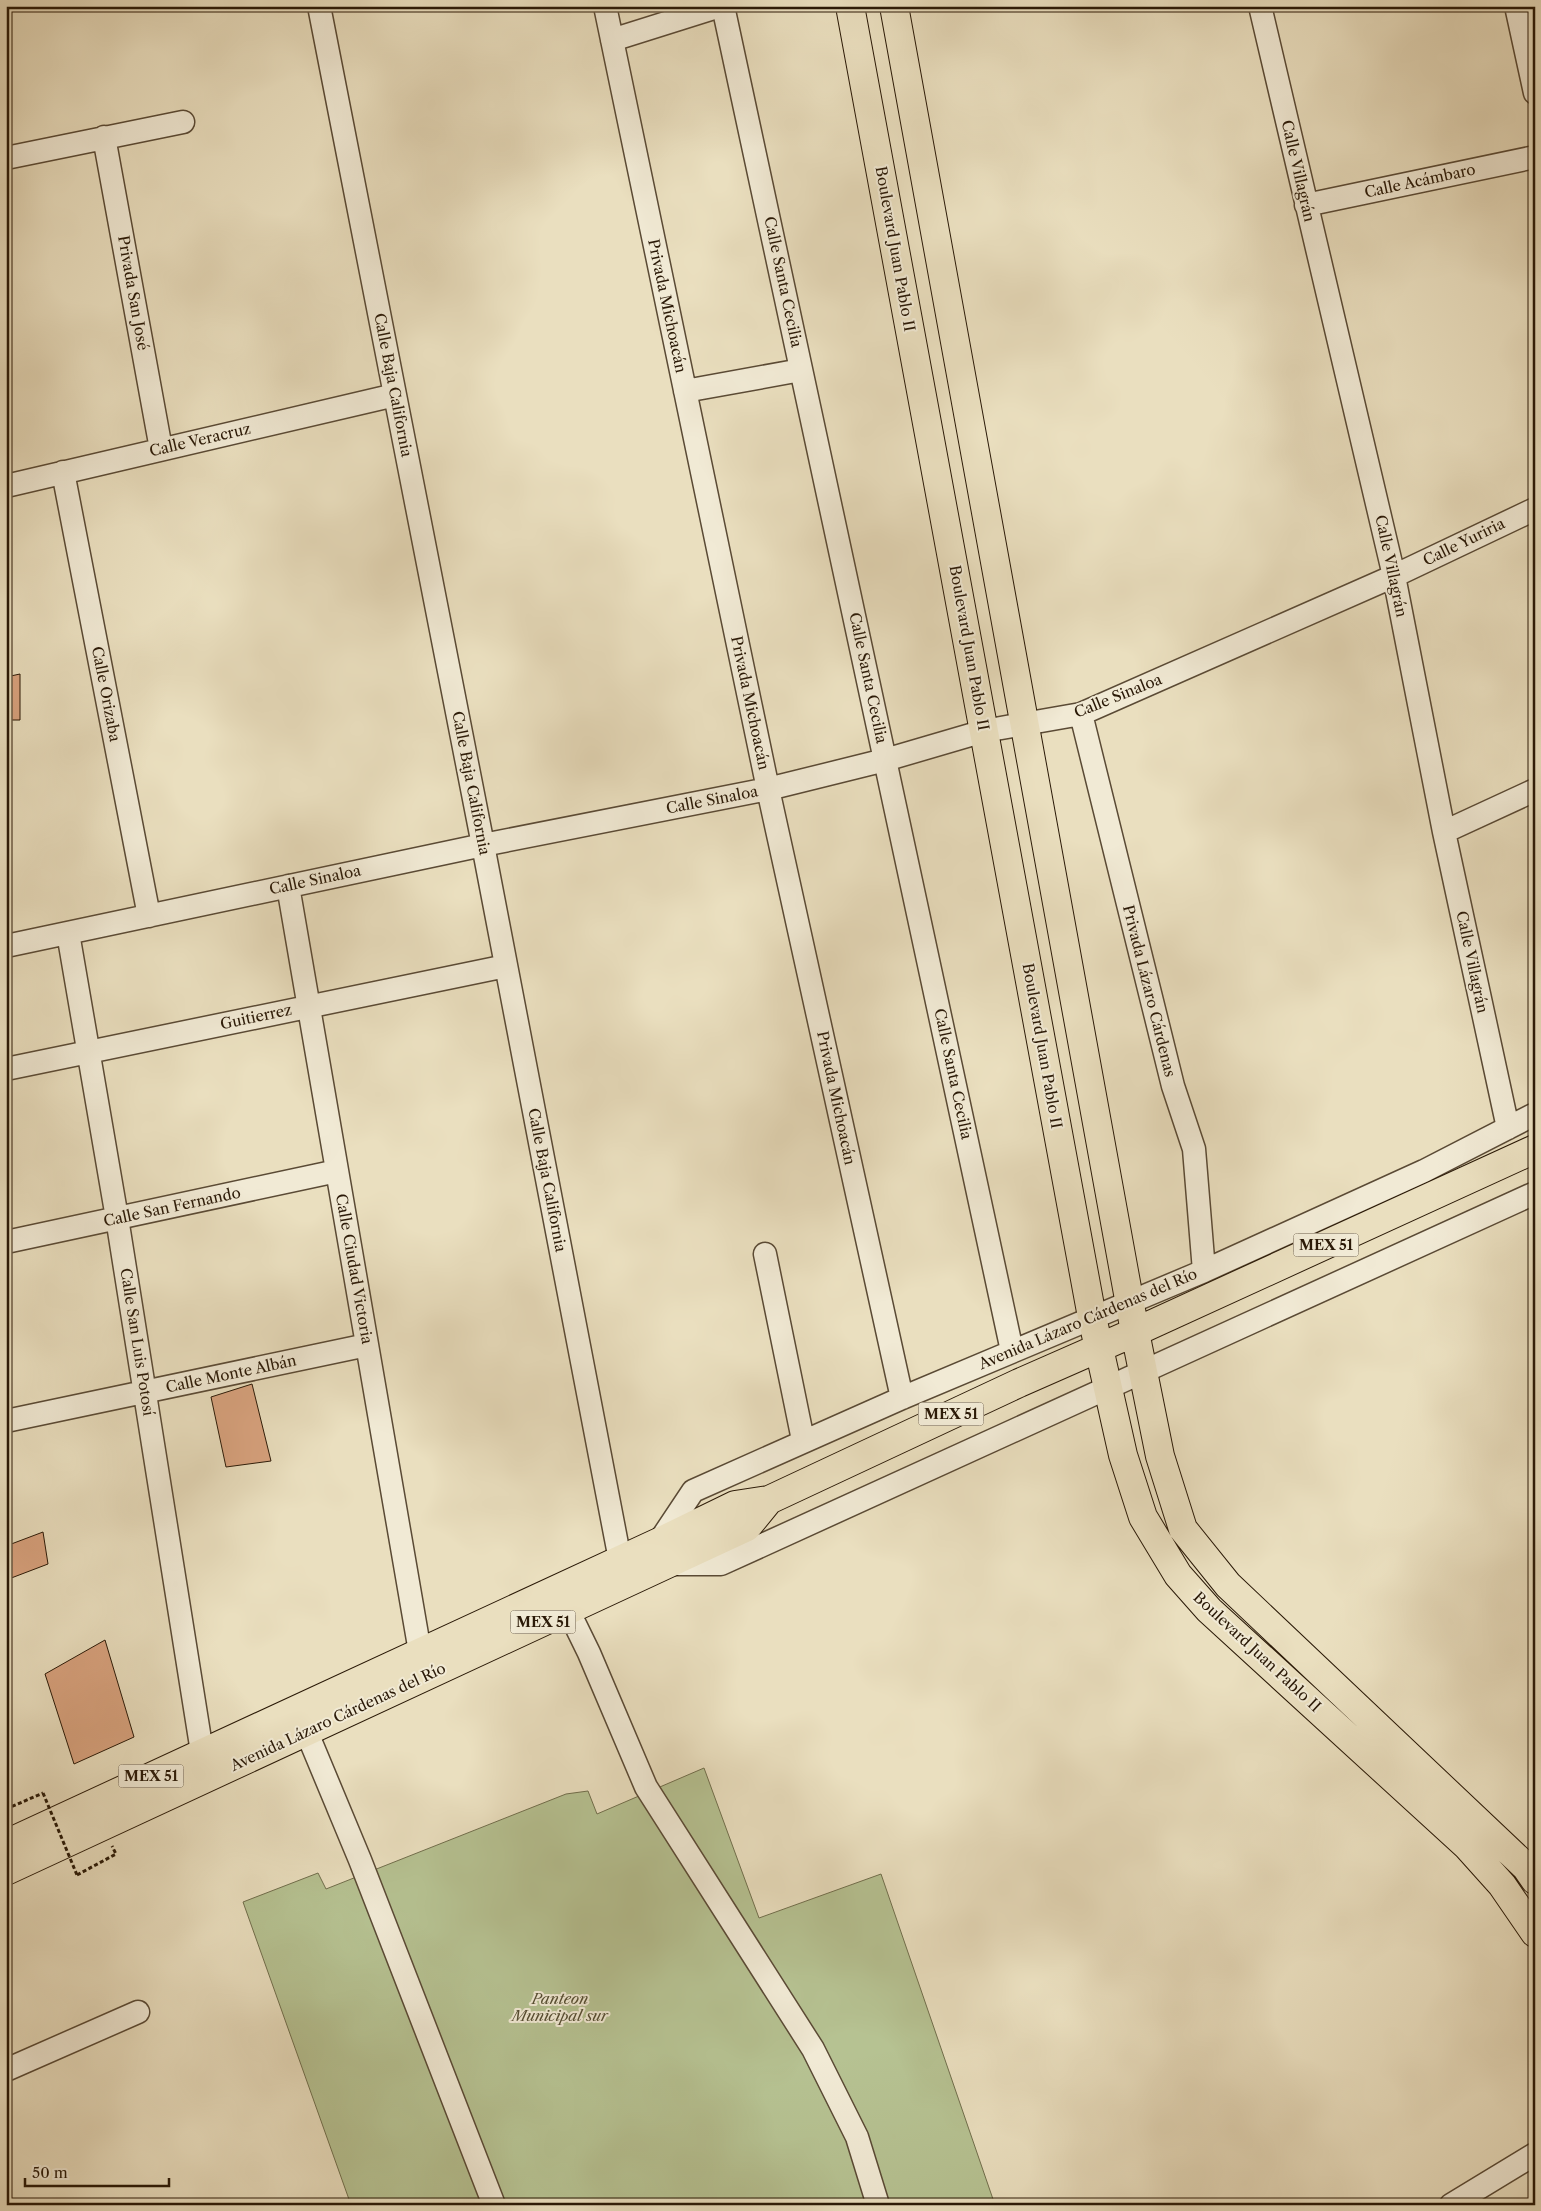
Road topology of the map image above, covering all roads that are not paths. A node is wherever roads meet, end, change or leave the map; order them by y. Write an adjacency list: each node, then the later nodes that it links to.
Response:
1 (319, 6): 17 (street, Calle Baja California)
2 (605, 6): 8 (street, Privada Michoacán)
3 (721, 6): 8 (street); 15 (street, Calle Santa Cecilia)
4 (850, 6): 25 (main road, Boulevard Juan Pablo II)
5 (894, 6): 24 (main road, Boulevard Juan Pablo II)
6 (1260, 6): 14 (street, Calle Villagrán)
7 (1516, 6): 9 (street)
8 (612, 40): 16 (street, Privada Michoacán)
9 (1535, 94)
10 (182, 122): 11 (street)
11 (104, 138): 12 (street); 18 (street, Privada San José)
12 (6, 158)
13 (1535, 158): 14 (street, Calle Acámbaro)
14 (1306, 205): 22 (street, Calle Villagrán)
15 (801, 370): 16 (street); 26 (street, Calle Santa Cecilia)
16 (685, 391): 27 (street, Privada Michoacán)
17 (395, 395): 18 (street, Calle Veracruz); 30 (street, Calle Baja California)
18 (161, 449): 19 (street, Calle Veracruz)
19 (63, 472): 20 (street, Calle Veracruz); 32 (street, Calle Orizaba)
20 (6, 486)
21 (1535, 509): 22 (street, Calle Yuriria)
22 (1394, 576): 23 (street, Calle Sinaloa); 29 (street, Calle Villagrán)
23 (1081, 714): 24 (street, Calle Sinaloa); 47 (street, Privada Lázaro Cárdenas)
24 (1025, 724): 25 (street, Calle Sinaloa); 48 (main road, Boulevard Juan Pablo II)
25 (984, 731): 26 (street, Calle Sinaloa); 49 (main road, Boulevard Juan Pablo II)
26 (885, 760): 27 (street, Calle Sinaloa); 53 (street, Calle Santa Cecilia)
27 (768, 789): 30 (street, Calle Sinaloa); 57 (street, Privada Michoacán)
28 (1535, 790): 29 (street)
29 (1444, 832): 40 (street, Calle Villagrán)
30 (483, 845): 31 (street, Calle Sinaloa); 35 (street, Calle Baja California)
31 (288, 886): 32 (street, Calle Sinaloa); 36 (street, Calle Ciudad Victoria)
32 (149, 916): 33 (street, Calle Sinaloa)
33 (68, 933): 34 (street, Calle Sinaloa); 37 (street, Calle San Luis Potosí)
34 (6, 946)
35 (506, 966): 36 (street, Guitierrez); 61 (street, Calle Baja California)
36 (309, 1006): 37 (street, Guitierrez); 42 (street, Calle Ciudad Victoria)
37 (90, 1052): 38 (street, Guitierrez); 44 (street, Calle San Luis Potosí)
38 (6, 1069)
39 (1535, 1114): 40 (street, Avenida Lázaro Cárdenas del Río)
40 (1508, 1128): 47 (street, Avenida Lázaro Cárdenas del Río)
41 (1535, 1149): 50 (main road, Avenida Lázaro Cárdenas del Río / MEX 51)
42 (337, 1171): 44 (street, Calle San Fernando); 51 (street, Calle Ciudad Victoria)
43 (1535, 1193): 54 (street, Avenida Lázaro Cárdenas del Río)
44 (117, 1218): 45 (street, Calle San Fernando); 56 (street, Calle San Luis Potosí)
45 (6, 1242)
46 (765, 1254): 59 (street)
47 (1204, 1270): 48 (street, Avenida Lázaro Cárdenas del Río)
48 (1130, 1301): 49 (street, Avenida Lázaro Cárdenas del Río); 50 (main road, Boulevard Juan Pablo II)
49 (1092, 1317): 52 (main road, Boulevard Juan Pablo II); 53 (street, Avenida Lázaro Cárdenas del Río)
50 (1135, 1332): 52 (main road, Avenida Lázaro Cárdenas del Río / MEX 51); 54 (main road, Boulevard Juan Pablo II)
51 (367, 1345): 56 (street, Calle Monte Albán); 63 (street, Calle Ciudad Victoria)
52 (1099, 1347): 55 (main road, Boulevard Juan Pablo II); 60 (main road, Avenida Lázaro Cárdenas del Río / MEX 51)
53 (1012, 1351): 57 (street, Avenida Lázaro Cárdenas del Río)
54 (1143, 1371): 55 (street, Avenida Lázaro Cárdenas del Río); 68 (main road, Boulevard Juan Pablo II)
55 (1107, 1389): 60 (street, Avenida Lázaro Cárdenas del Río); 69 (main road, Boulevard Juan Pablo II)
56 (144, 1392): 58 (street, Calle Monte Albán); 65 (street, Calle San Luis Potosí)
57 (902, 1398): 59 (street, Avenida Lázaro Cárdenas del Río)
58 (6, 1420)
59 (803, 1440): 60 (street, Avenida Lázaro Cárdenas del Río)
60 (664, 1553): 61 (main road, Avenida Lázaro Cárdenas del Río / MEX 51); 62 (main road, Avenida Lázaro Cárdenas del Río / MEX 51)
61 (620, 1560): 63 (main road, Avenida Lázaro Cárdenas del Río / MEX 51)
62 (568, 1610): 64 (main road, Avenida Lázaro Cárdenas del Río / MEX 51); 74 (street)
63 (420, 1652): 64 (main road, Avenida Lázaro Cárdenas del Río / MEX 51)
64 (302, 1720): 65 (main road, Avenida Lázaro Cárdenas del Río / MEX 51); 67 (main road, Avenida Lázaro Cárdenas del Río / MEX 51); 73 (street)
65 (202, 1752): 66 (main road, Avenida Lázaro Cárdenas del Río / MEX 51)
66 (6, 1844)
67 (6, 1871)
68 (1535, 1880)
69 (1535, 1933)
70 (138, 2012): 71 (street)
71 (6, 2070)
72 (1535, 2154): 75 (street)
73 (494, 2205)
74 (878, 2205)
75 (1450, 2205)

